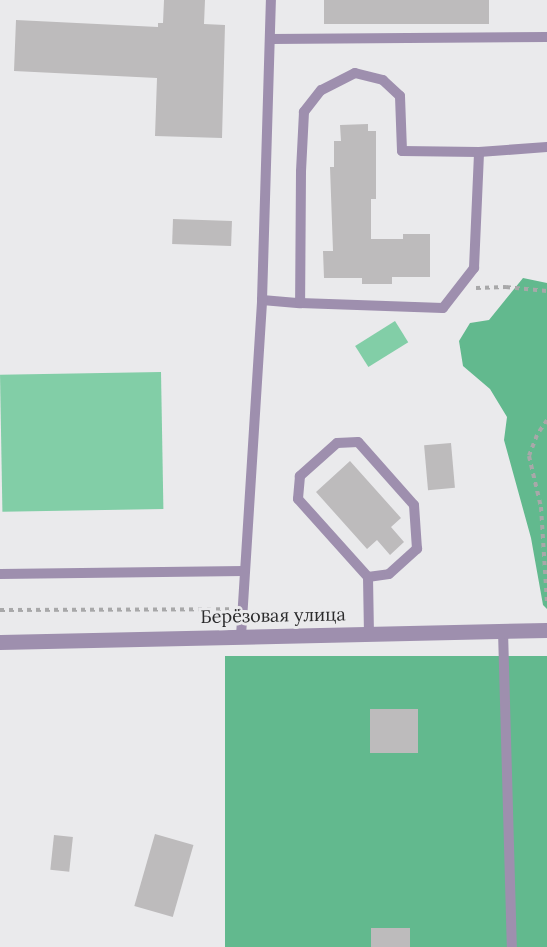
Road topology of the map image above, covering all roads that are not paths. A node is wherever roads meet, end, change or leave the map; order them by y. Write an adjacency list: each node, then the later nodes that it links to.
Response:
1 (271, 0): 3 (lane)
2 (547, 37): 3 (lane)
3 (271, 39): 6 (lane)
4 (547, 147): 5 (lane)
5 (478, 152): 7 (lane); 7 (lane)
6 (262, 300): 7 (lane); 8 (lane)
7 (300, 303)
8 (244, 571): 9 (lane); 14 (lane)
9 (0, 574)
10 (368, 577): 10 (lane); 13 (lane)
11 (503, 630): 12 (street, Берёзовая улица); 13 (street, Берёзовая улица); 16 (lane)
12 (547, 630)
13 (369, 633): 14 (street, Берёзовая улица)
14 (242, 636): 15 (street, Берёзовая улица)
15 (0, 642)
16 (512, 947)

